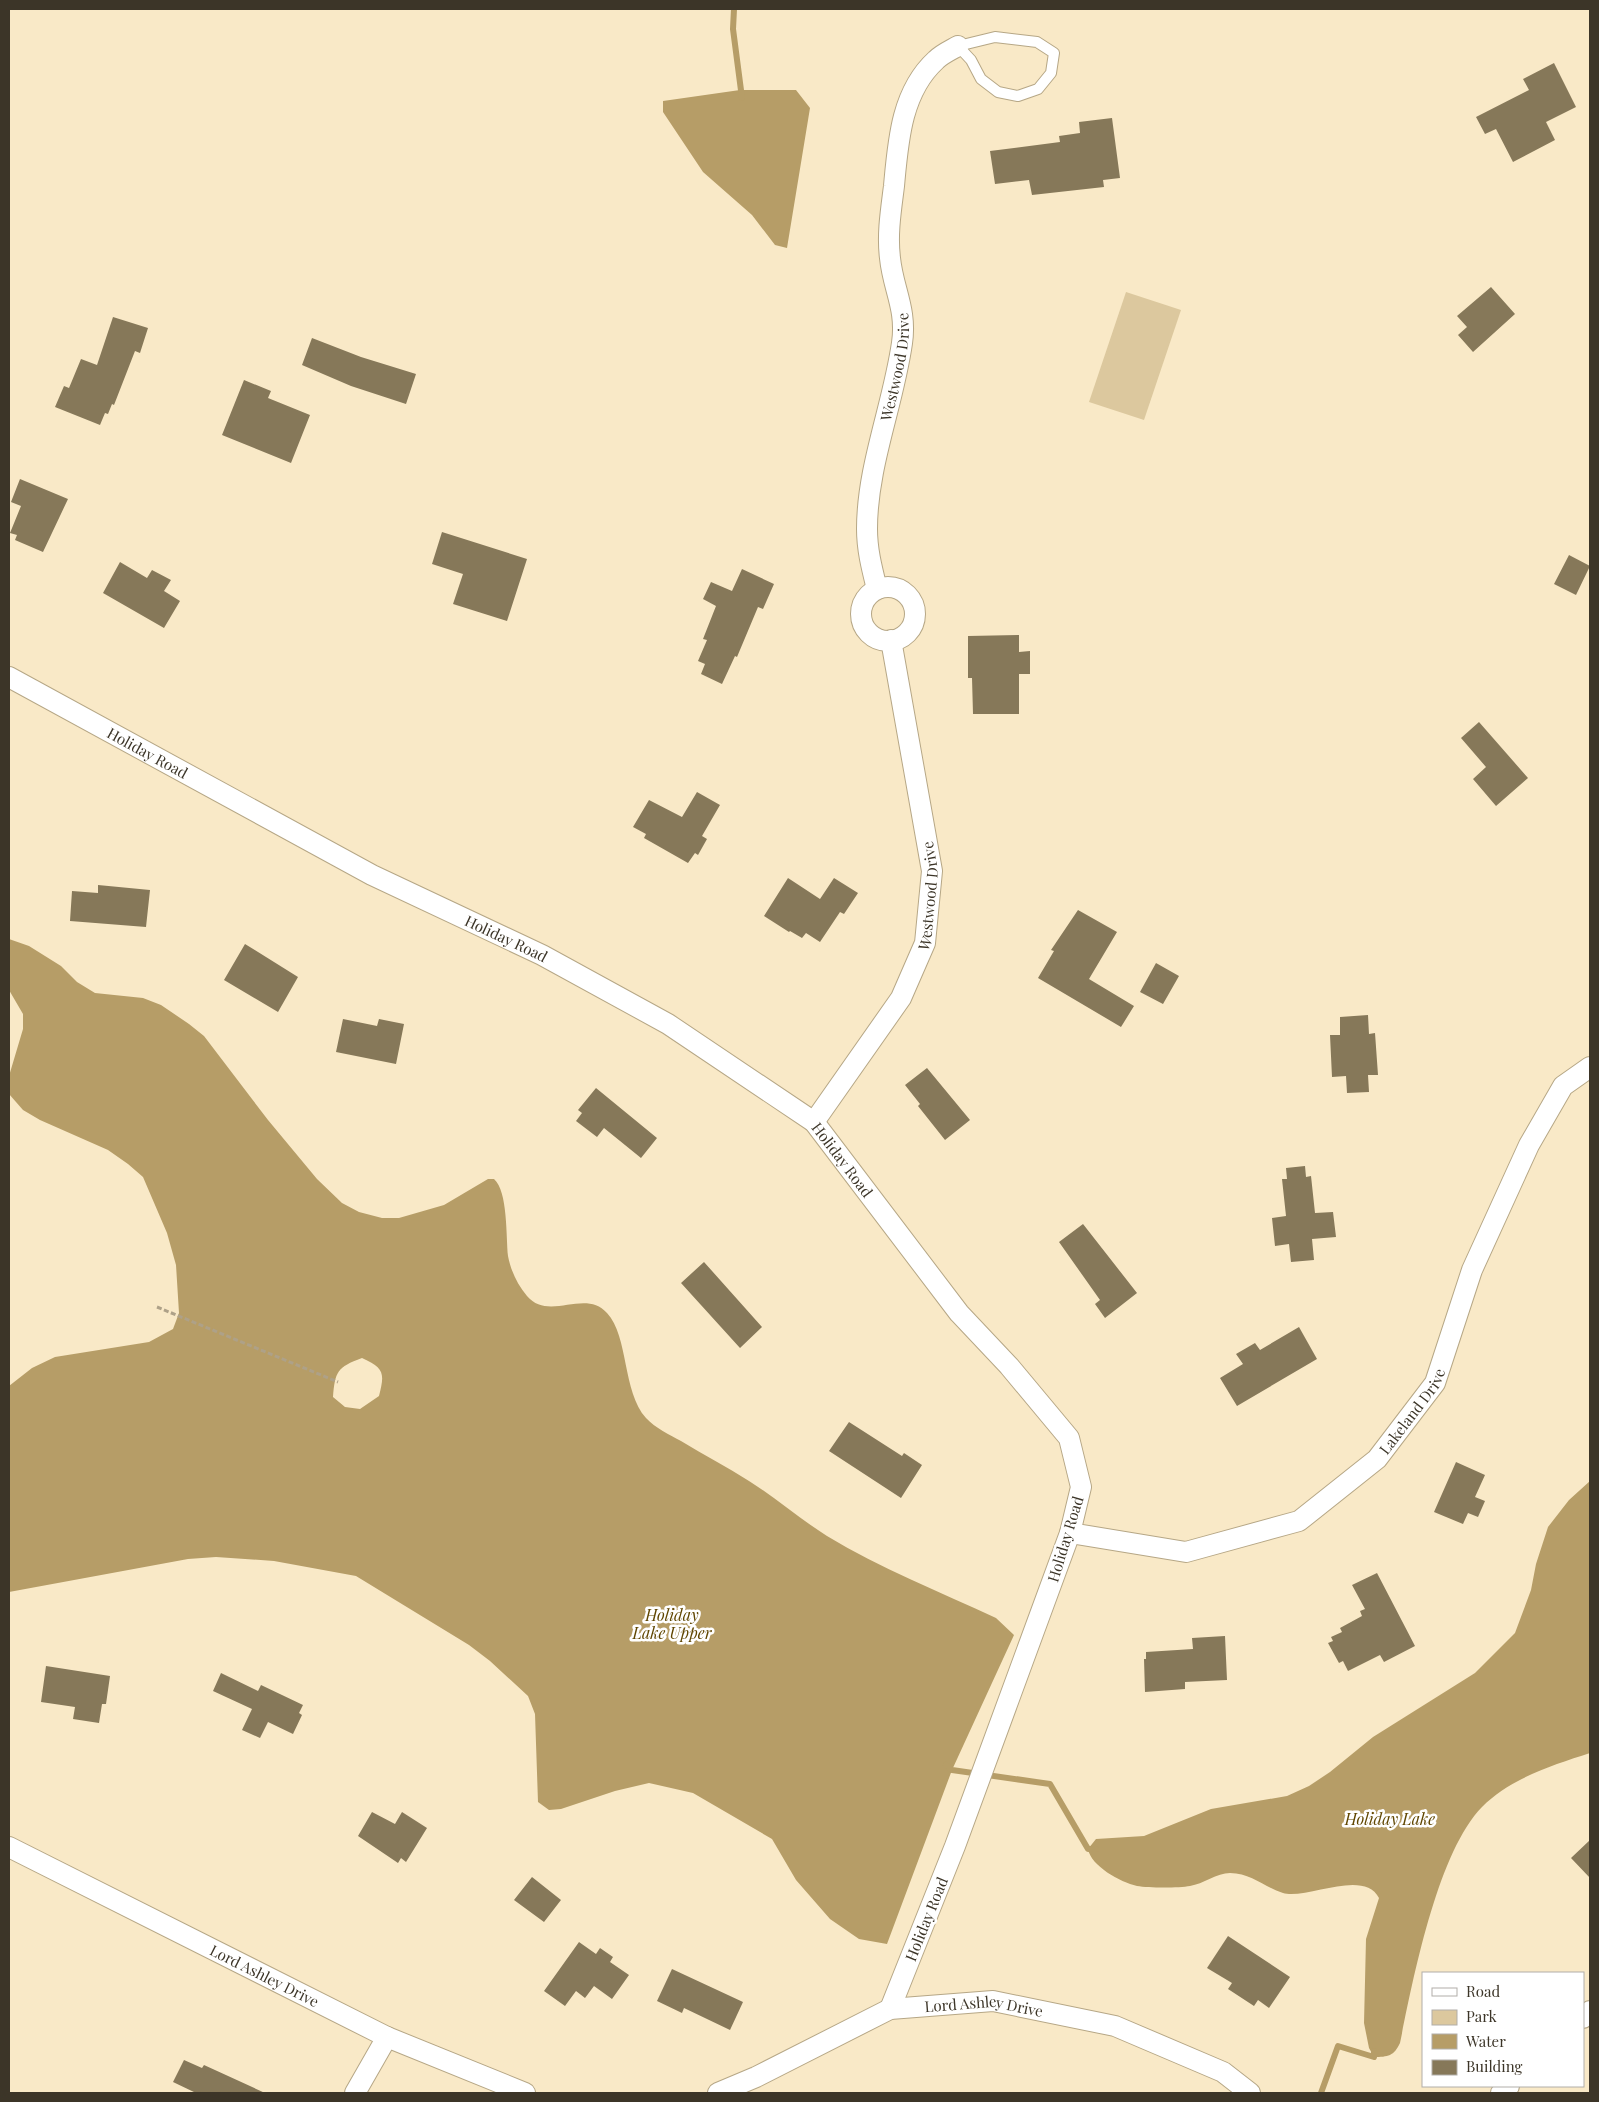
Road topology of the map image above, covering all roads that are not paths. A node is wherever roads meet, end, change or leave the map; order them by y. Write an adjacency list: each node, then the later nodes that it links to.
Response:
1 (958, 46): 1 (lane); 2 (street, Westwood Drive)
2 (876, 589): 3 (street); 3 (street)
3 (891, 640): 6 (street, Westwood Drive)
4 (9, 677): 6 (street, Holiday Road)
5 (1590, 1067): 7 (street, Lakeland Drive)
6 (814, 1122): 7 (street, Holiday Road)
7 (1070, 1533): 9 (street, Holiday Road)
8 (9, 1847): 10 (street, Lord Ashley Drive)
9 (890, 2009): 13 (street, Lord Ashley Drive); 14 (street, Lord Ashley Drive)
10 (388, 2037): 11 (street); 12 (street, Lord Ashley Drive)
11 (355, 2093)
12 (525, 2093)
13 (718, 2093)
14 (1250, 2093)

